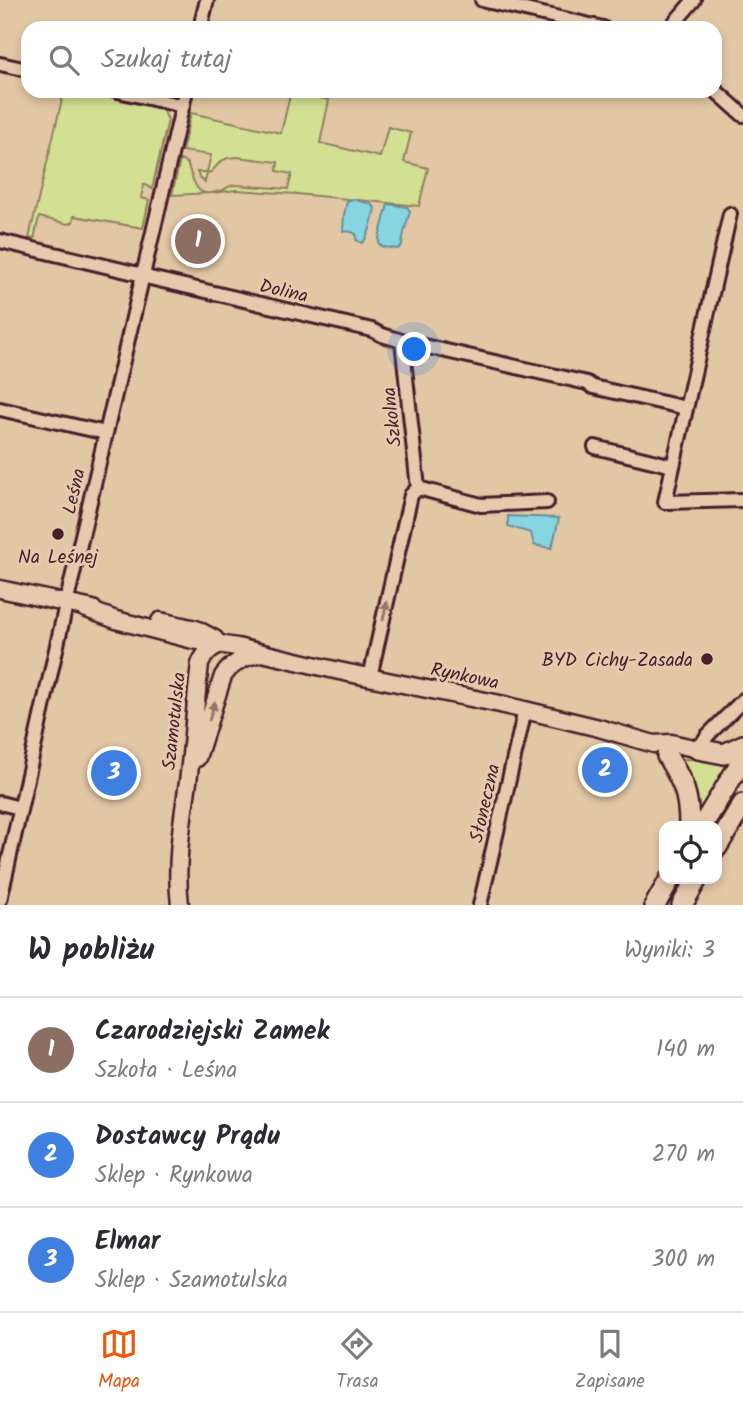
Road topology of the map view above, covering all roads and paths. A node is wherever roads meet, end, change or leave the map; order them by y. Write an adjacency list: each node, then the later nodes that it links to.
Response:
1 (207, 0): 4 (street)
2 (482, 0): 5 (street)
3 (694, 0): 6 (street)
4 (202, 21)
5 (573, 21)
6 (676, 21)
7 (0, 64): 8 (street)
8 (21, 68)
9 (722, 96): 13 (street)
10 (148, 98): 12 (street)
11 (185, 98): 12 (street, Leśna)
12 (183, 106): 16 (street, Leśna)
13 (743, 115)
14 (730, 214): 18 (street)
15 (0, 241): 16 (street, Dolina)
16 (143, 275): 17 (street, Dolina); 20 (street, Leśna)
17 (402, 341): 18 (street, Dolina); 23 (street, Szkolna)
18 (686, 408): 22 (street)
19 (0, 409): 20 (street)
20 (106, 433): 27 (street, Leśna)
21 (595, 447): 22 (street)
22 (673, 466): 24 (street)
23 (418, 488): 25 (street); 33 (street, one-way to 23)
24 (743, 500)
25 (547, 502)
26 (0, 589): 27 (street, Rynkowa)
27 (66, 604): 28 (street, Rynkowa); 44 (street, Leśna)
28 (84, 608): 29 (street, Rynkowa); 30 (street, Rynkowa)
29 (154, 631): 30 (street, Rynkowa); 32 (street, Szamotulska)
30 (222, 644): 31 (street, Rynkowa); 32 (street, Szamotulska); 34 (street, Szamotulska)
31 (264, 654): 33 (street, Rynkowa); 34 (street, Szamotulska)
32 (200, 664): 41 (street, Szamotulska)
33 (370, 677): 36 (street, Rynkowa)
34 (220, 684): 41 (street, Szamotulska, one-way to 34)
35 (743, 699): 38 (street)
36 (525, 710): 39 (street, Rynkowa); 52 (street, Słoneczna)
37 (743, 745): 38 (main road)
38 (698, 749): 39 (street, Rynkowa)
39 (660, 750): 45 (main road)
40 (743, 759): 46 (main road)
41 (188, 783): 51 (street, Szamotulska)
42 (0, 803): 44 (street)
43 (743, 806): 47 (main road)
44 (20, 808): 50 (street, Leśna)
45 (689, 821)
46 (705, 821)
47 (722, 839)
48 (667, 884): 53 (main road)
49 (694, 884): 54 (main road)
50 (0, 900)
51 (180, 905)
52 (480, 905)
53 (654, 905)
54 (682, 905)

